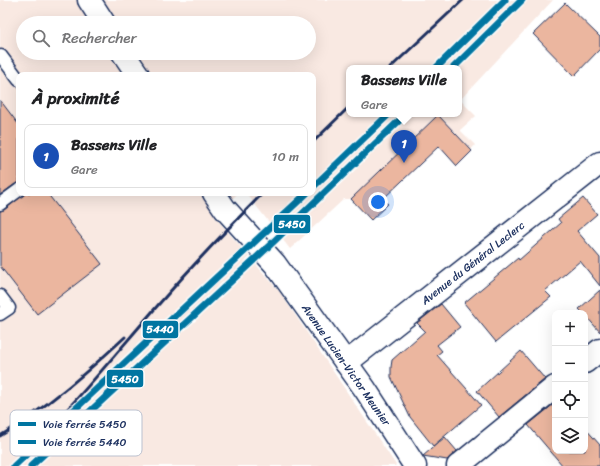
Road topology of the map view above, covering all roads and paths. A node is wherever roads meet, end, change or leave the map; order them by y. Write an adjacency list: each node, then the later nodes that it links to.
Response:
1 (89, 0): 2 (street)
2 (99, 16)
3 (0, 57): 6 (lane)
4 (128, 60): 5 (street)
5 (136, 72)
6 (16, 76)
7 (600, 163): 15 (street, Avenue du Général Leclerc)
8 (16, 192): 10 (lane)
9 (216, 196): 15 (street, Avenue Lucien-Victor Meunier)
10 (0, 204)
11 (0, 296): 12 (lane)
12 (0, 314)
13 (600, 350): 14 (street)
14 (588, 360)
15 (346, 363): 17 (street, Avenue Lucien-Victor Meunier)
16 (552, 389): 18 (street)
17 (415, 466)
18 (458, 466)

